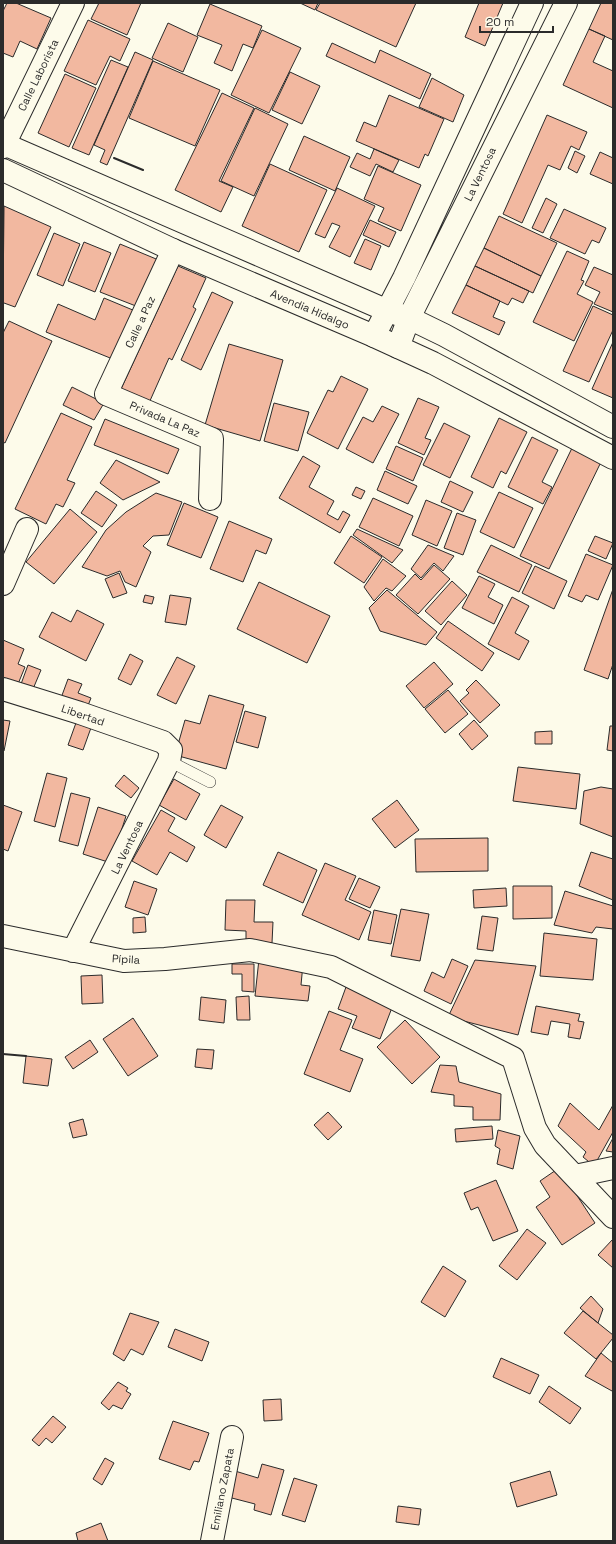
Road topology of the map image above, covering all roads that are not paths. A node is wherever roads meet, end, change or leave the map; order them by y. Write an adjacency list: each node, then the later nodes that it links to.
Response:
1 (73, 3): 4 (street, Calle Laborista)
2 (532, 3): 8 (street)
3 (566, 3): 9 (street, La Ventosa)
4 (8, 123): 5 (street, Calle Laborista)
5 (4, 145): 8 (street)
6 (3, 170): 7 (street, Avendia Hidalgo)
7 (173, 250): 10 (street, Avendia Hidalgo); 12 (street, Calle a Paz)
8 (388, 311): 9 (street); 10 (street)
9 (409, 318): 11 (street, La Ventosa); 13 (street)
10 (374, 336): 11 (street, Avendia Hidalgo)
11 (398, 347): 14 (street, Avendia Hidalgo)
12 (106, 394): 15 (street, Privada La Paz)
13 (613, 427)
14 (613, 458)
15 (210, 499)
16 (27, 529): 17 (street)
17 (3, 584)
18 (3, 689): 19 (street, Libertad)
19 (166, 752): 20 (lane); 22 (street, La Ventosa)
20 (210, 782)
21 (3, 936): 22 (street, Pípila)
22 (73, 952): 24 (street, Pípila)
23 (613, 1168): 24 (street)
24 (575, 1176): 25 (street, Pípila)
25 (613, 1217)
26 (232, 1437): 27 (street, Emiliano Zapata)
27 (212, 1541)

